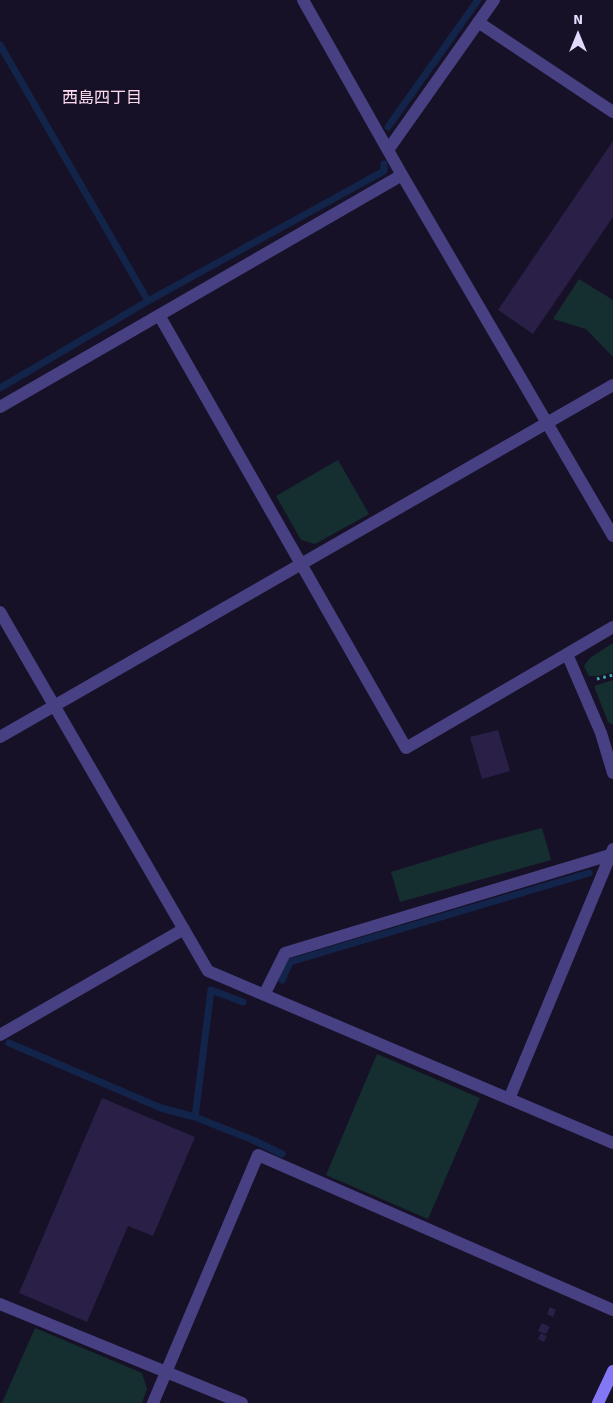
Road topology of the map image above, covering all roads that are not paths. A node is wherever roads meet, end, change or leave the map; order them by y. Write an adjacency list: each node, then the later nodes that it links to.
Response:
1 (303, 0): 5 (street)
2 (494, 0): 3 (street)
3 (478, 22): 4 (street); 5 (street)
4 (613, 112)
5 (388, 150): 6 (street)
6 (402, 175): 7 (street); 10 (street)
7 (159, 316): 9 (street); 12 (street)
8 (613, 385): 10 (street)
9 (0, 406)
10 (547, 423): 11 (street); 12 (street)
11 (613, 536)
12 (301, 564): 15 (street); 16 (street)
13 (0, 612): 16 (street)
14 (613, 627): 15 (street)
15 (567, 654): 18 (street)
16 (54, 706): 17 (street); 20 (street)
17 (0, 738)
18 (613, 773)
19 (612, 852): 21 (street); 23 (street)
20 (184, 929): 21 (street); 22 (street)
21 (264, 995): 23 (street)
22 (0, 1035)
23 (509, 1099): 24 (street)
24 (613, 1143)
25 (0, 1304): 28 (street)
26 (613, 1310): 28 (street)
27 (613, 1371): 31 (main road)
28 (166, 1372): 29 (street); 30 (street)
29 (153, 1403)
30 (242, 1403)
31 (598, 1403)

